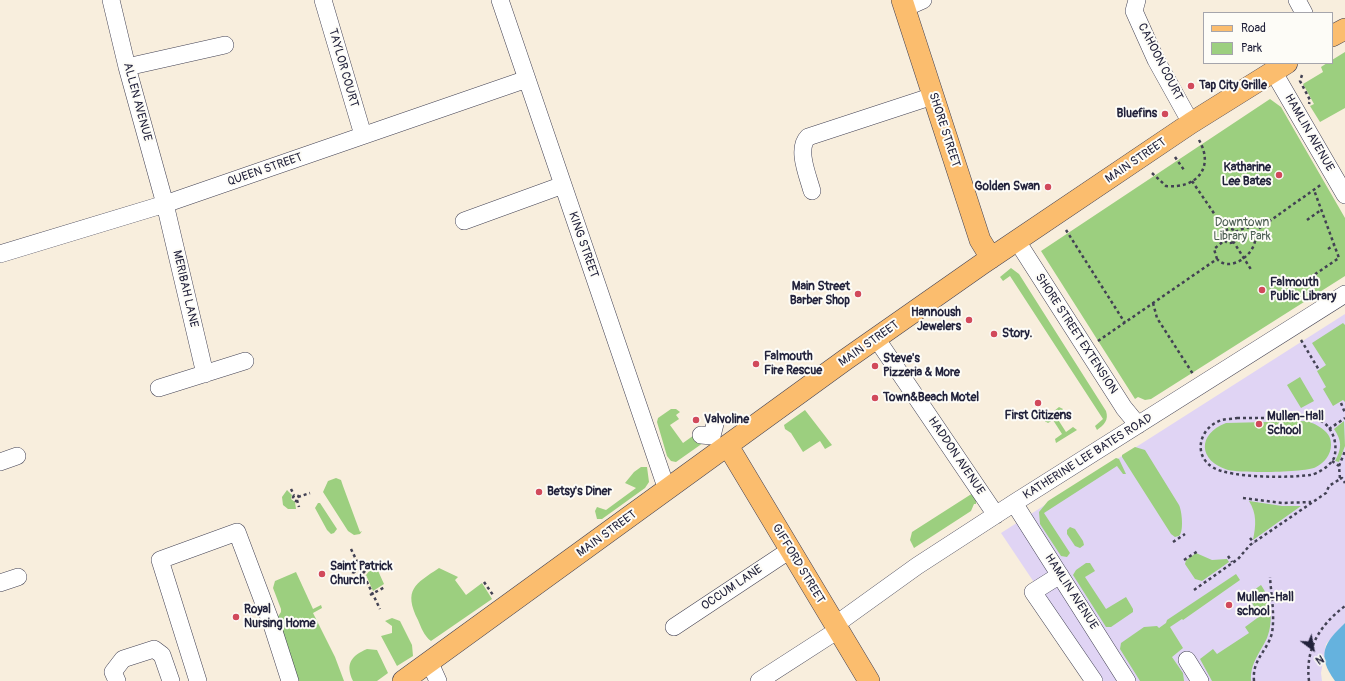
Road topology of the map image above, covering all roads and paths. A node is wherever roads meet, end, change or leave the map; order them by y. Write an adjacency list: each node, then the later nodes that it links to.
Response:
1 (111, 0): 11 (street, ALLEN AVENUE)
2 (323, 0): 17 (street, TAYLOR COURT)
3 (500, 0): 13 (street, KING STREET)
4 (1137, 0): 16 (street, CAHOON COURT)
5 (1296, 0): 7 (street)
6 (910, 3): 14 (main road, SHORE STREET)
7 (1303, 12)
8 (1345, 29): 9 (main road)
9 (1333, 35)
10 (225, 45): 11 (street)
11 (127, 68): 27 (street, ALLEN AVENUE)
12 (1287, 70): 15 (path); 16 (main road, MAIN STREET); 26 (street, HAMLIN AVENUE)
13 (526, 79): 17 (street, QUEEN STREET); 23 (street, KING STREET)
14 (933, 96): 25 (street); 41 (main road, SHORE STREET)
15 (1306, 108)
16 (1195, 132): 21 (path); 36 (main road, MAIN STREET)
17 (363, 135): 27 (street, QUEEN STREET)
18 (1175, 157): 19 (path)
19 (1184, 170)
20 (1152, 173): 21 (path)
21 (1192, 181): 32 (path)
22 (1327, 181): 24 (path)
23 (563, 185): 30 (street); 71 (street, KING STREET)
24 (1314, 190): 28 (path); 34 (path)
25 (812, 191)
26 (1345, 195)
27 (165, 204): 40 (street, QUEEN STREET); 54 (street, MERIBAH LANE)
28 (1322, 210): 29 (path); 38 (path)
29 (1307, 220)
30 (464, 221)
31 (1066, 230): 48 (path)
32 (1226, 231): 33 (path); 35 (path)
33 (1236, 232): 34 (path); 37 (path)
34 (1254, 232): 42 (path)
35 (1225, 240): 37 (path); 43 (path)
36 (1017, 242): 41 (main road, MAIN STREET); 51 (street, SHORE STREET EXTENSION)
37 (1233, 242): 42 (path)
38 (1334, 245): 39 (path); 45 (path)
39 (1328, 250)
40 (0, 254)
41 (991, 258): 49 (main road, MAIN STREET)
42 (1244, 258): 43 (path); 44 (path)
43 (1217, 259): 47 (path)
44 (1252, 271)
45 (1304, 281)
46 (1345, 294): 55 (street, KATHERINE LEE BATES ROAD)
47 (1153, 303): 48 (path); 55 (path)
48 (1125, 323): 51 (path)
49 (876, 338): 62 (main road, MAIN STREET); 80 (street, HADDON AVENUE)
50 (1301, 340): 53 (path)
51 (1086, 350): 60 (street, SHORE STREET EXTENSION)
52 (245, 361): 54 (street)
53 (1319, 370)
54 (205, 374): 56 (street)
55 (1200, 386): 60 (street, KATHERINE LEE BATES ROAD)
56 (159, 388)
57 (1341, 403): 58 (path)
58 (1345, 413)
59 (1345, 418): 61 (path)
60 (1138, 424): 78 (street, KATHERINE LEE BATES ROAD)
61 (1329, 429): 65 (path); 65 (path)
62 (714, 435): 71 (main road, MAIN STREET); 86 (main road, GIFFORD STREET)
63 (1345, 451): 67 (path)
64 (17, 456): 66 (street)
65 (1332, 461): 67 (path)
66 (0, 462)
67 (1339, 466): 68 (path)
68 (1340, 479): 69 (path); 77 (path)
69 (1345, 483)
70 (292, 488): 73 (path)
71 (667, 490): 109 (main road, MAIN STREET)
72 (310, 493): 74 (path)
73 (294, 495): 74 (path); 76 (path)
74 (298, 497): 76 (path)
75 (1243, 498): 77 (path)
76 (297, 500): 79 (path)
77 (1312, 502): 84 (path)
78 (1014, 503): 80 (street, KATHERINE LEE BATES ROAD); 94 (street, HAMLIN AVENUE)
79 (299, 508)
80 (996, 515): 107 (street, KATHERINE LEE BATES ROAD)
81 (1186, 534): 83 (path)
82 (1250, 538): 84 (path)
83 (1173, 542)
84 (1254, 543): 91 (path)
85 (351, 549): 92 (path)
86 (790, 550): 106 (street, OCCUM LANE); 107 (main road, GIFFORD STREET)
87 (1198, 551): 89 (path)
88 (1228, 556): 91 (path)
89 (1184, 560)
90 (374, 561): 93 (path)
91 (1232, 562): 101 (path)
92 (360, 568): 93 (path); 96 (path)
93 (363, 573): 96 (path)
94 (1060, 575): 118 (street); 119 (street, HAMLIN AVENUE)
95 (18, 577): 99 (street)
96 (365, 577): 102 (path)
97 (1270, 577): 121 (path)
98 (484, 582): 103 (path)
99 (0, 583)
100 (385, 587): 102 (path)
101 (1194, 590)
102 (371, 594): 105 (path)
103 (495, 599)
104 (1345, 606): 122 (path)
105 (380, 609)
106 (674, 627)
107 (836, 627): 116 (street, KATHERINE LEE BATES ROAD); 117 (main road, GIFFORD STREET)
108 (1187, 660): 120 (street)
109 (429, 662): 114 (main road, MAIN STREET); 115 (street)
110 (117, 681): 111 (street)
111 (171, 681)
112 (198, 681): 113 (street)
113 (290, 681)
114 (403, 681)
115 (438, 681)
116 (760, 681)
117 (868, 681)
118 (1094, 681)
119 (1127, 681)
120 (1200, 681)
121 (1254, 681)
122 (1309, 681)

